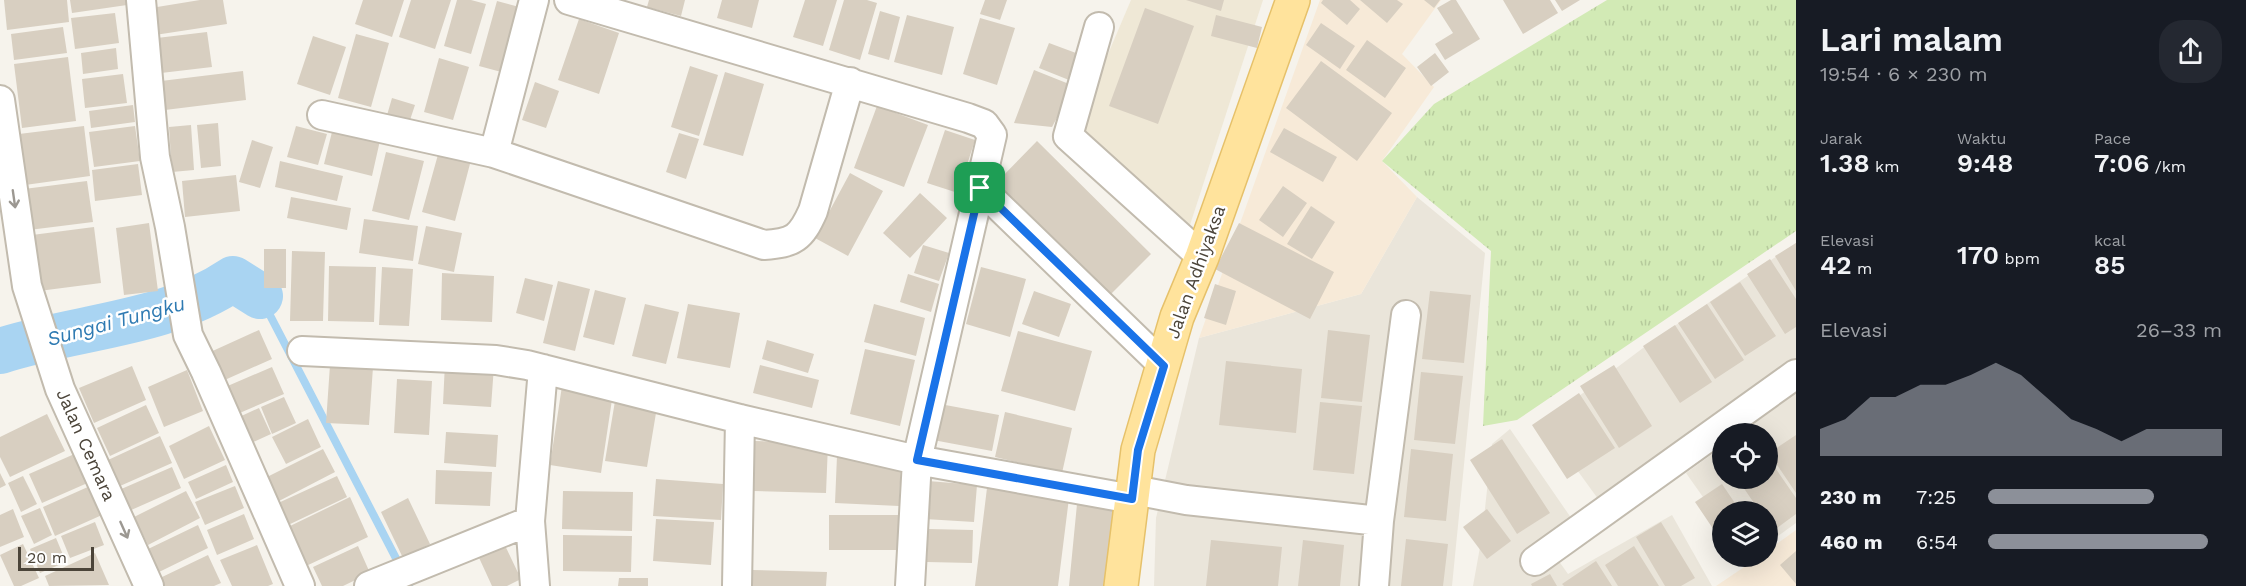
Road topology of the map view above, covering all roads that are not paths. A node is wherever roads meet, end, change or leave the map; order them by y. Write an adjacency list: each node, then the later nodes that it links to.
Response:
1 (141, 0): 24 (street)
2 (534, 0): 9 (street)
3 (569, 0): 6 (street)
4 (1293, 0): 11 (main road, Jalan Adhiyaksa)
5 (1099, 27): 11 (street)
6 (850, 82): 9 (street); 10 (street)
7 (0, 100): 23 (street, Jalan Cemara, one-way to 23)
8 (322, 114): 9 (street)
9 (494, 153)
10 (980, 188): 14 (street); 18 (street)
11 (1202, 257): 14 (main road, Jalan Adhiyaksa)
12 (1406, 315): 21 (street)
13 (302, 351): 15 (street)
14 (1164, 366): 19 (main road, Jalan Adhiyaksa)
15 (543, 369): 17 (street); 20 (street)
16 (1796, 374): 22 (street)
17 (740, 419): 18 (street); 27 (street)
18 (917, 460): 19 (street); 28 (street)
19 (1133, 494): 21 (street); 29 (main road, Jalan Adhiyaksa)
20 (530, 520): 25 (street); 26 (street)
21 (1379, 521): 30 (street)
22 (1535, 561)
23 (149, 586)
24 (300, 586)
25 (369, 586)
26 (535, 586)
27 (737, 586)
28 (910, 586)
29 (1121, 586)
30 (1374, 586)

